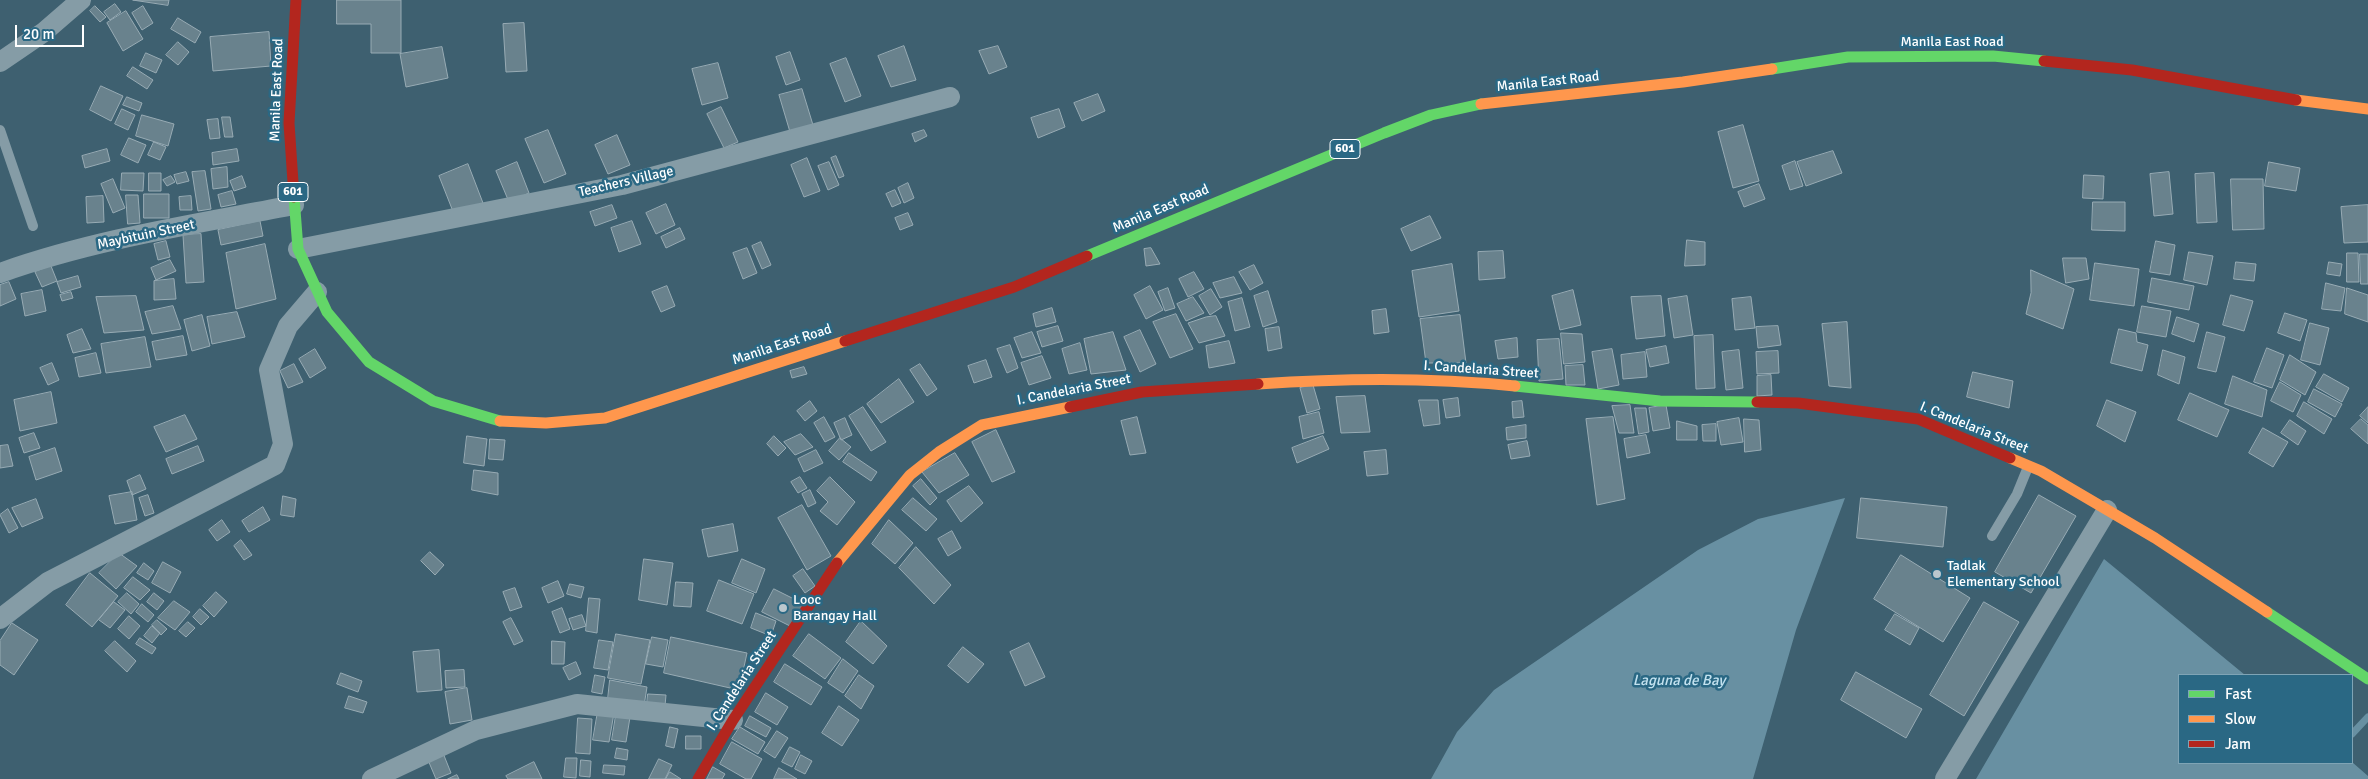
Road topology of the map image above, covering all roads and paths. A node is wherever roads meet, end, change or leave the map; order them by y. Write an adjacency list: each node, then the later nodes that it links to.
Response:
1 (80, 0): 3 (street)
2 (296, 0): 7 (main road, Manila East Road / 601)
3 (0, 62)
4 (950, 97): 9 (street, Teachers Village)
5 (2368, 109): 11 (main road, Manila East Road / 601)
6 (0, 130): 8 (lane)
7 (294, 205): 9 (main road, Manila East Road / 601); 10 (street, Maybituin Street)
8 (33, 226)
9 (298, 249): 11 (main road, Manila East Road / 601)
10 (0, 273)
11 (318, 292): 15 (street)
12 (2028, 466): 13 (main road, I. Candelaria Street); 14 (lane); 17 (main road, I. Candelaria Street)
13 (2107, 510): 16 (main road, I. Candelaria Street); 20 (street)
14 (1992, 536)
15 (0, 619)
16 (2368, 679)
17 (734, 720): 18 (street); 19 (main road, I. Candelaria Street)
18 (372, 779)
19 (698, 779)
20 (1945, 779)

